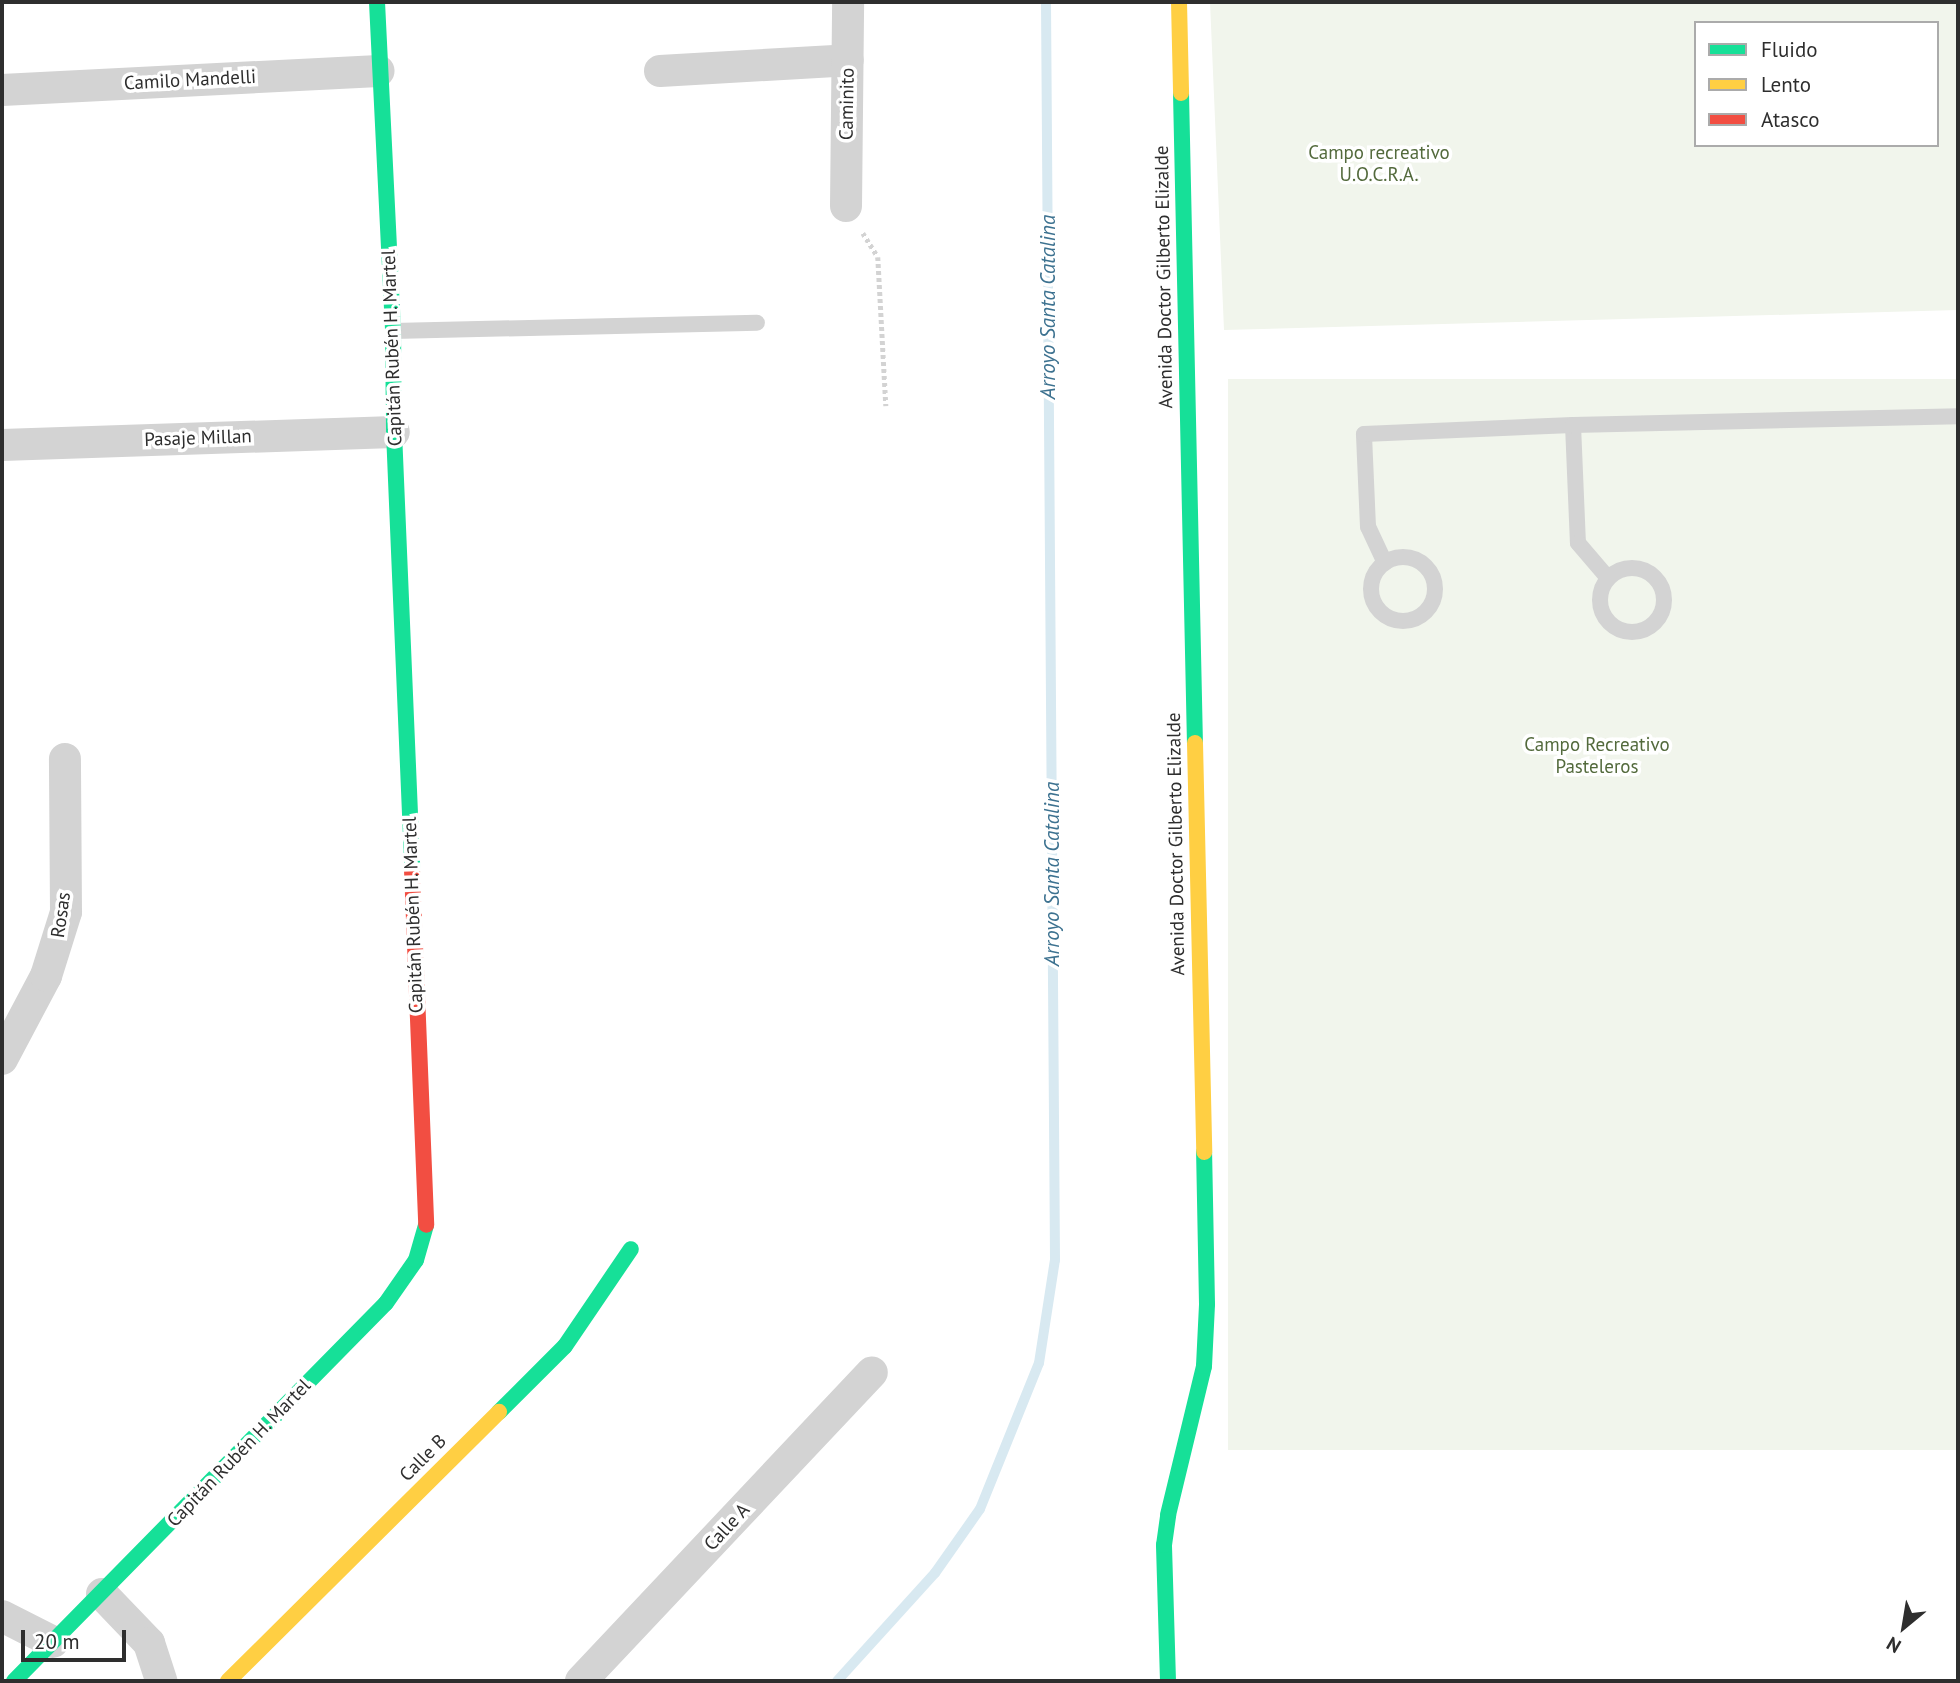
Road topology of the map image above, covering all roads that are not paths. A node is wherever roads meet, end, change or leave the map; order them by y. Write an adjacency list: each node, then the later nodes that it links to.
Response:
1 (377, 2): 5 (street, Capitán Rubén H. Martel)
2 (848, 2): 4 (street, Caminito)
3 (1179, 2): 28 (street, Avenida Doctor Gilberto Elizalde)
4 (848, 60): 6 (street); 8 (street, Caminito)
5 (379, 71): 7 (street, Camilo Mandelli); 10 (street, Capitán Rubén H. Martel)
6 (660, 71)
7 (2, 90)
8 (846, 206)
9 (757, 323): 10 (lane)
10 (393, 331): 13 (street, Capitán Rubén H. Martel)
11 (1958, 416): 12 (lane)
12 (1573, 425): 15 (lane); 16 (lane)
13 (394, 432): 14 (street, Pasaje Millan); 21 (street, Capitán Rubén H. Martel)
14 (2, 445)
15 (1385, 563): 15 (lane)
16 (1608, 578): 16 (lane)
17 (65, 759): 18 (street, Rosas)
18 (2, 1059)
19 (631, 1249): 26 (street, Calle B)
20 (872, 1372): 27 (street, Calle A)
21 (102, 1594): 23 (street, Capitán Rubén H. Martel); 25 (street)
22 (2, 1616): 23 (street)
23 (53, 1642): 24 (street, Capitán Rubén H. Martel)
24 (14, 1681)
25 (161, 1681)
26 (228, 1681)
27 (581, 1681)
28 (1168, 1681)

